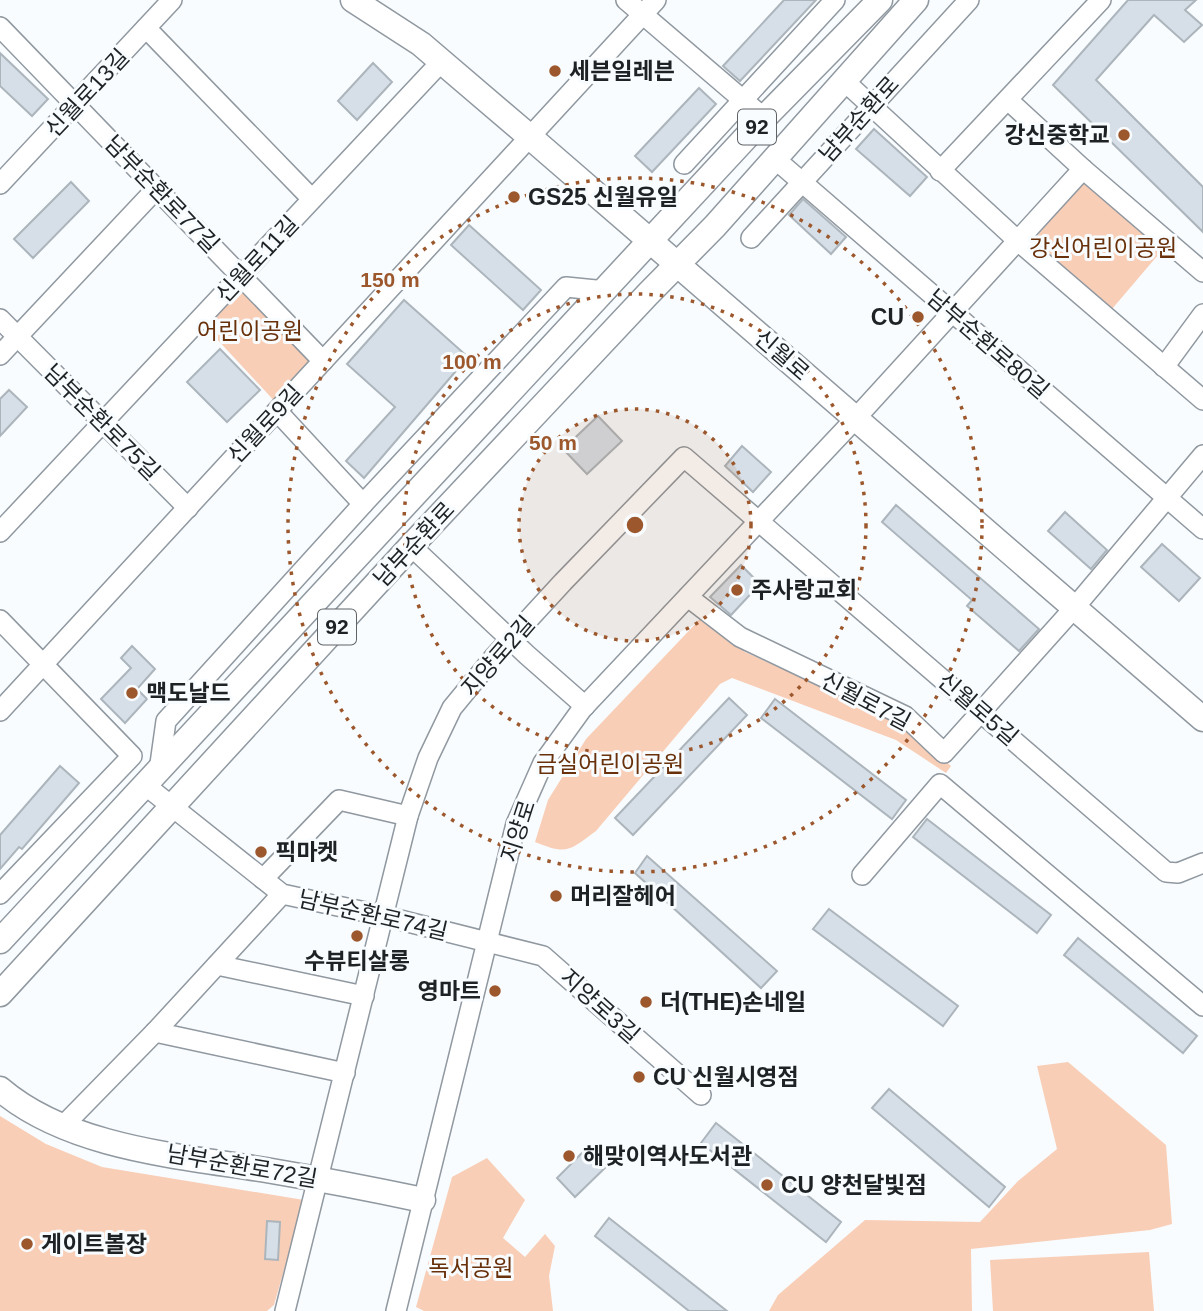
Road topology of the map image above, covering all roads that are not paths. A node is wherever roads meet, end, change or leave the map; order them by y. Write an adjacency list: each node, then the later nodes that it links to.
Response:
1 (172, 0): 12 (street, 신월로13길)
2 (353, 0): 13 (main road, 신월로)
3 (626, 0): 10 (street)
4 (835, 0): 15 (street)
5 (916, 0): 21 (main road, 남부순환로 / 92)
6 (937, 0): 14 (main road, 남부순환로)
7 (969, 0): 18 (street, 남부순환로)
8 (1101, 0): 16 (street)
9 (873, 5): 19 (main road, 남부순환로 / 92)
10 (650, 7): 15 (street); 20 (street, 신월로9길)
11 (0, 27): 17 (street, 남부순환로77길)
12 (146, 28): 17 (street, 신월로13길); 28 (street, 신월로11길)
13 (441, 62): 20 (main road, 신월로); 28 (street, 신월로11길)
14 (853, 89): 18 (street); 21 (main road, 남부순환로)
15 (742, 100): 19 (street); 22 (street)
16 (1008, 100): 23 (street); 24 (street)
17 (76, 105): 26 (street, 신월로13길); 27 (street, 남부순환로77길)
18 (871, 106): 24 (street); 25 (street, 남부순환로)
19 (765, 118): 30 (main road, 남부순환로 / 92)
20 (530, 137): 30 (main road, 신월로); 41 (street, 신월로9길)
21 (774, 158): 25 (street, 남부순환로80길); 32 (main road, 남부순환로 / 92)
22 (684, 164)
23 (1083, 169): 31 (street, 지양로); 33 (street)
24 (940, 170): 31 (street)
25 (801, 182): 29 (street, 남부순환로); 36 (street, 남부순환로80길)
26 (0, 184)
27 (157, 188): 34 (street, 남부순환로77길); 39 (street)
28 (312, 199): 34 (street, 신월로11길)
29 (751, 238)
30 (652, 241): 32 (main road, 신월로); 35 (main road, 남부순환로 / 92)
31 (1018, 241): 36 (street, 지양로); 42 (street)
32 (678, 264): 45 (main road, 신월로); 54 (main road, 남부순환로 / 92)
33 (1203, 272)
34 (241, 275): 41 (street, 남부순환로77길); 46 (street, 신월로11길)
35 (606, 291): 49 (street); 64 (main road, 남부순환로 / 92)
36 (952, 313): 45 (street, 지양로); 48 (street, 남부순환로80길)
37 (1203, 314): 42 (street)
38 (0, 319): 39 (street, 남부순환로75길)
39 (17, 337): 40 (street); 46 (street, 남부순환로75길)
40 (0, 355)
41 (323, 361): 44 (street, 신월로9길)
42 (1164, 367): 43 (street)
43 (1203, 400)
44 (277, 411): 49 (street); 50 (street, 신월로9길)
45 (855, 419): 51 (street, 지양로); 56 (main road, 신월로)
46 (103, 423): 50 (street, 남부순환로75길); 53 (street, 신월로11길)
47 (1203, 455): 48 (street, 신월로7길)
48 (1167, 499): 52 (street, 남부순환로80길); 56 (street, 신월로7길)
49 (363, 504): 64 (street)
50 (188, 508): 59 (street, 신월로9길)
51 (759, 522): 55 (street, 지양로); 58 (street, 지양로2길); 62 (street, 신월로5길)
52 (1203, 529)
53 (0, 532)
54 (411, 546): 58 (street); 65 (main road, 남부순환로 / 92)
55 (688, 597): 60 (street, 지양로); 62 (street, 신월로7길)
56 (1075, 607): 62 (street, 신월로7길); 63 (main road, 신월로)
57 (0, 620): 59 (street)
58 (511, 639): 60 (street); 66 (street, 지양로2길)
59 (44, 664): 61 (street, 신월로9길); 70 (street)
60 (585, 706): 74 (street, 지양로)
61 (0, 711)
62 (981, 711): 67 (street, 신월로5길)
63 (1203, 719)
64 (152, 778): 65 (street, 남부순환로74길); 73 (main road, 남부순환로 / 92)
65 (172, 807): 69 (street, 남부순환로74길); 76 (main road, 남부순환로 / 92)
66 (408, 816): 69 (street, 남부순환로74길); 72 (street, 지양로2길)
67 (1203, 863)
68 (862, 875): 78 (street)
69 (263, 879): 71 (street, 남부순환로74길)
70 (0, 894)
71 (282, 894): 72 (street, 남부순환로74길); 75 (street)
72 (384, 916): 74 (street, 남부순환로74길); 77 (street, 지양로2길)
73 (0, 941)
74 (487, 943): 82 (street, 지양로3길); 85 (street, 지양로)
75 (217, 965): 77 (street); 79 (street)
76 (0, 994)
77 (364, 996): 80 (street, 지양로2길)
78 (1203, 1006)
79 (155, 1032): 80 (street); 83 (street)
80 (345, 1073): 84 (street, 지양로2길)
81 (0, 1088): 83 (main road, 남부순환로72길)
82 (701, 1095)
83 (62, 1127): 84 (main road, 남부순환로72길)
84 (319, 1179): 85 (main road, 남부순환로72길); 86 (street, 지양로2길)
85 (423, 1200): 87 (street, 지양로)
86 (285, 1311)
87 (396, 1311)

